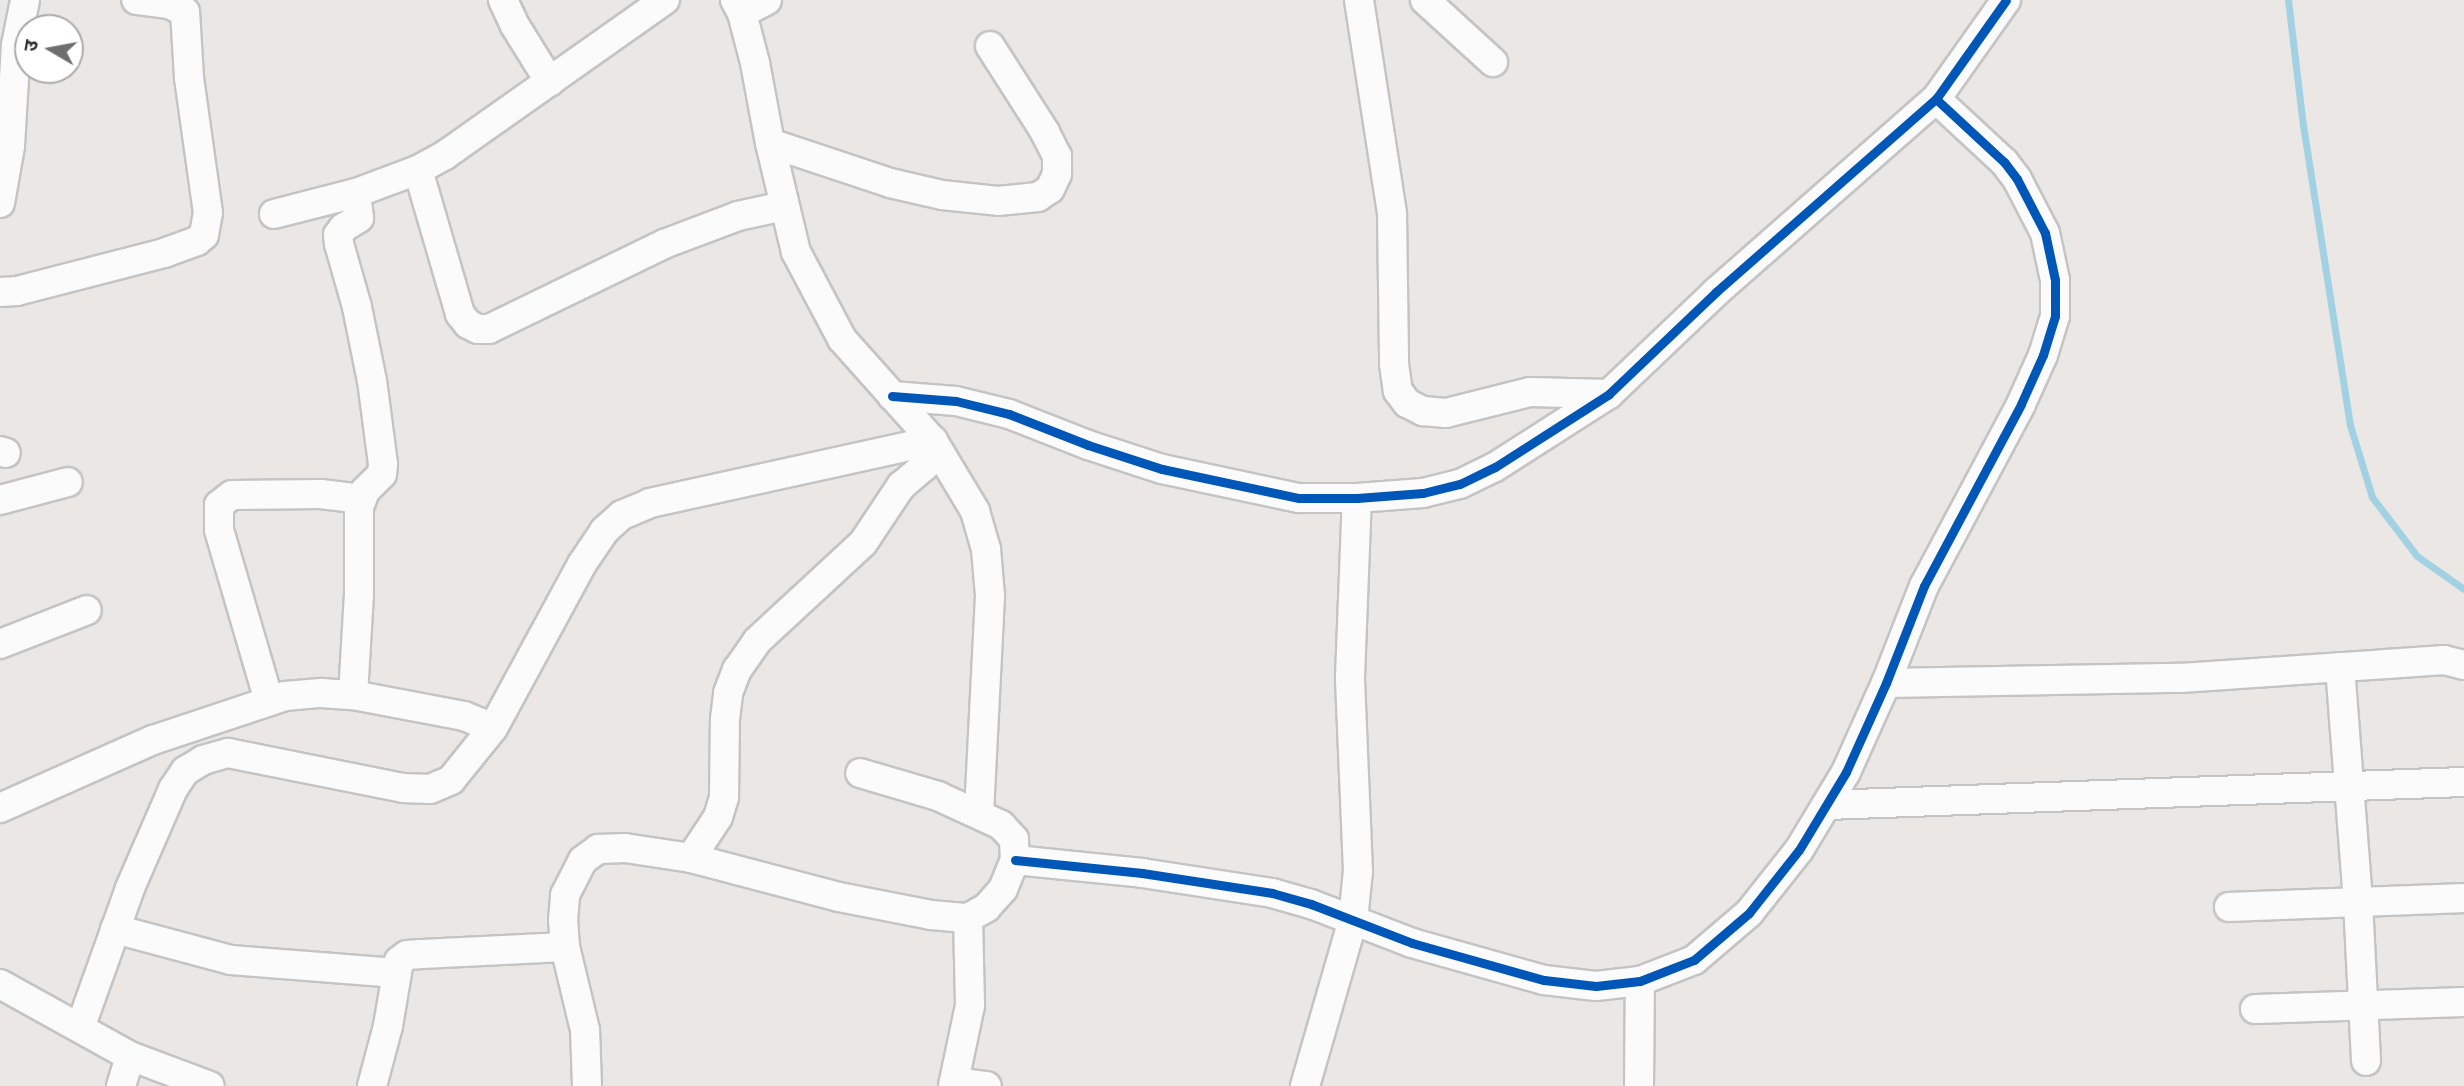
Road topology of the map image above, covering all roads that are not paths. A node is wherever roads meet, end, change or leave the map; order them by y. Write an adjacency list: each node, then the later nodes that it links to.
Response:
1 (25, 0): 17 (street)
2 (136, 0): 20 (street)
3 (503, 0): 12 (street)
4 (767, 0): 9 (street)
5 (1359, 0): 21 (street)
6 (1425, 0): 11 (street)
7 (2006, 0): 13 (street)
8 (652, 4): 12 (street)
9 (739, 7): 14 (street)
10 (990, 46): 14 (street)
11 (1493, 62)
12 (550, 82): 15 (street)
13 (1936, 99): 21 (street); 32 (street)
14 (770, 144): 18 (street)
15 (418, 170): 16 (street); 18 (street)
16 (356, 193): 19 (street); 26 (street)
17 (0, 203)
18 (784, 206): 22 (street)
19 (274, 214)
20 (0, 292)
21 (1609, 394): 25 (street)
22 (892, 396): 23 (street); 25 (street)
23 (936, 447): 35 (street); 42 (street); 43 (street)
24 (68, 482): 27 (street)
25 (1357, 498): 49 (street)
26 (360, 499): 33 (street); 34 (street)
27 (0, 500)
28 (87, 610): 29 (street)
29 (0, 644)
30 (2464, 664): 31 (street)
31 (2340, 667): 32 (street); 39 (street)
32 (1886, 683): 40 (street)
33 (353, 695): 34 (street); 35 (street)
34 (255, 705): 36 (street)
35 (479, 722): 36 (street)
36 (178, 747): 41 (street); 50 (street)
37 (860, 773): 42 (street)
38 (2464, 782): 39 (street)
39 (2349, 786): 40 (street); 46 (street)
40 (1827, 805): 53 (street)
41 (0, 808)
42 (979, 813): 44 (street)
43 (691, 859): 48 (street); 51 (street)
44 (1015, 860): 48 (street); 49 (street)
45 (2464, 898): 46 (street)
46 (2358, 902): 47 (street); 56 (street)
47 (2229, 906)
48 (968, 918): 61 (street)
49 (1353, 920): 53 (street); 67 (street)
50 (115, 929): 52 (street); 58 (street)
51 (565, 947): 52 (street); 65 (street)
52 (396, 973): 64 (street)
53 (1640, 981): 68 (street)
54 (0, 984): 58 (street)
55 (2464, 1002): 56 (street)
56 (2362, 1006): 57 (street); 60 (street)
57 (2255, 1009)
58 (80, 1028): 59 (street)
59 (130, 1056): 62 (street); 63 (street)
60 (2366, 1061)
61 (953, 1084): 66 (street)
62 (121, 1086)
63 (210, 1086)
64 (372, 1086)
65 (587, 1086)
66 (986, 1086)
67 (1305, 1086)
68 (1639, 1086)

